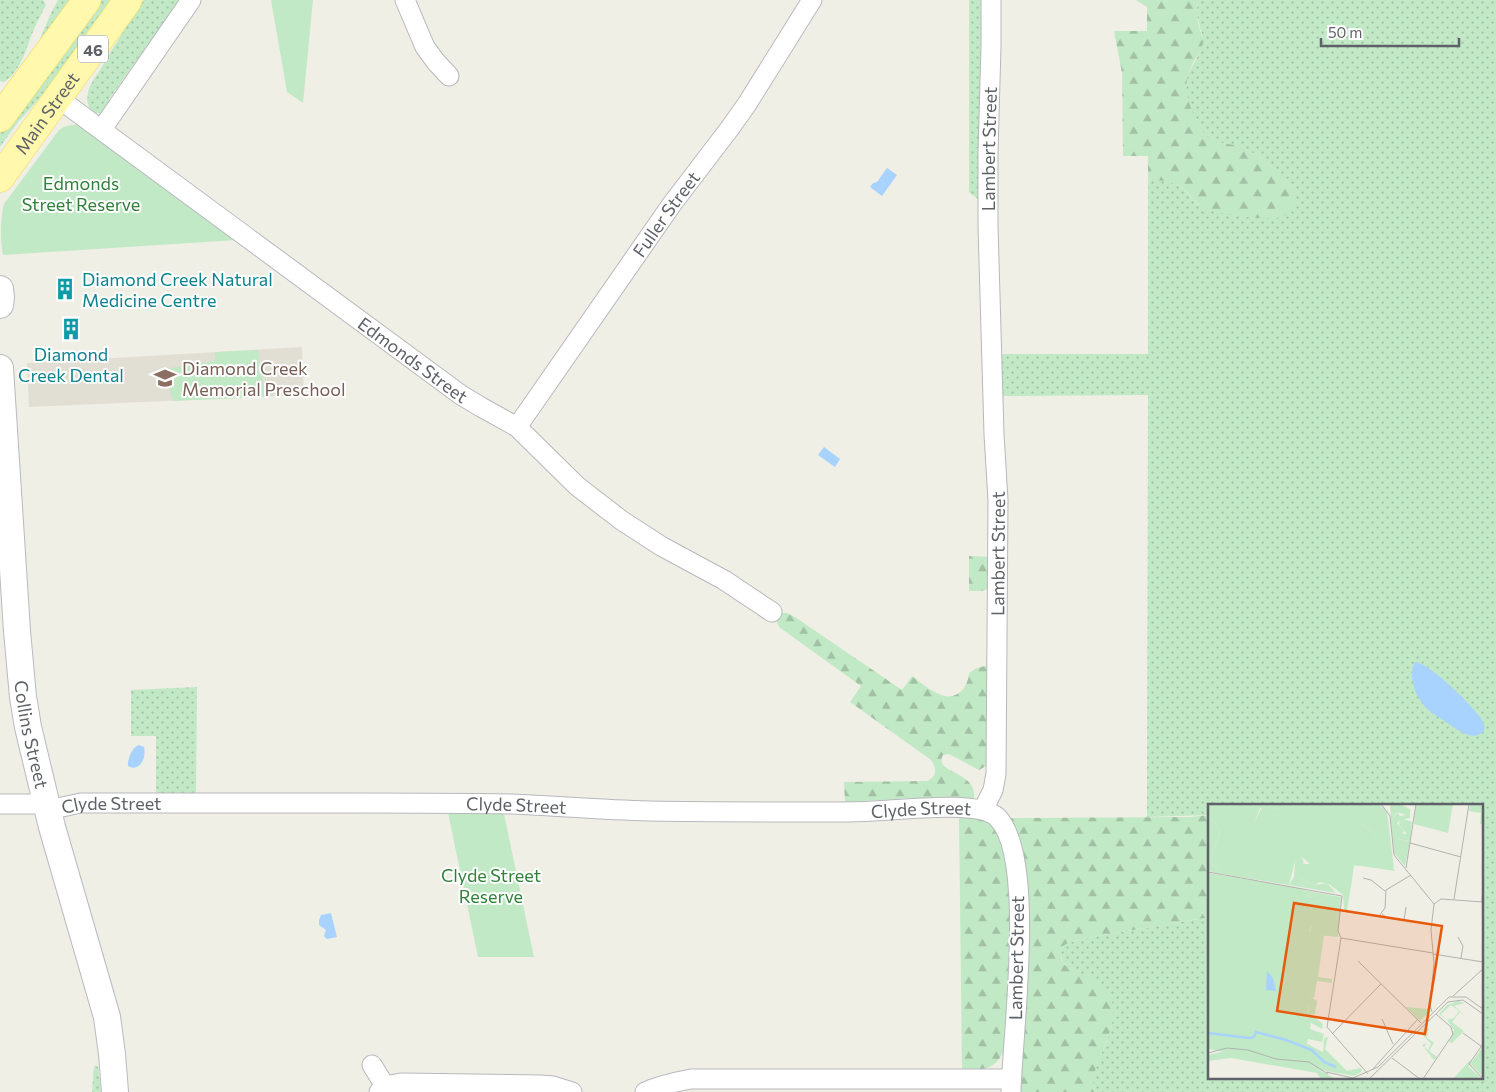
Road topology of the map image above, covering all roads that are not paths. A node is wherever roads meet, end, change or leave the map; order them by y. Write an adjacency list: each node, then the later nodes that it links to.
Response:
1 (87, 0): 9 (main road, Main Street / 46)
2 (128, 0): 8 (main road, Main Street / 46)
3 (191, 0): 10 (street)
4 (405, 0): 7 (street)
5 (812, 0): 15 (street, Fuller Street)
6 (991, 0): 19 (street, Lambert Street)
7 (449, 76)
8 (58, 98): 10 (street, Edmonds Street); 11 (main road, Main Street / 46)
9 (0, 118)
10 (102, 129): 15 (street, Edmonds Street)
11 (0, 178)
12 (0, 289): 13 (street)
13 (0, 305)
14 (0, 368): 18 (street, Collins Street)
15 (517, 427): 16 (street, Edmonds Street)
16 (772, 612)
17 (0, 804): 18 (street, Clyde Street)
18 (47, 807): 19 (street, Clyde Street); 23 (street, Collins Street)
19 (983, 810): 21 (street, Lambert Street)
20 (372, 1065): 22 (street)
21 (1011, 1085): 25 (street)
22 (382, 1089): 24 (street)
23 (115, 1092)
24 (572, 1092)
25 (645, 1092)

